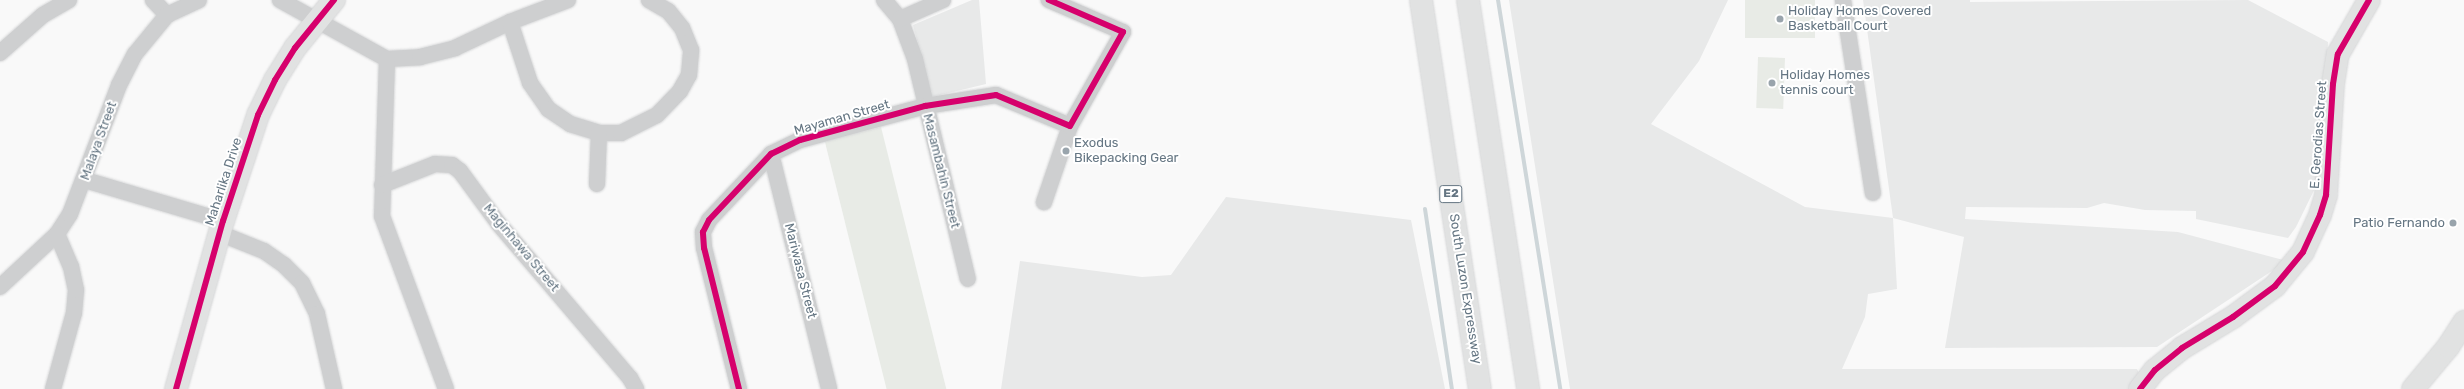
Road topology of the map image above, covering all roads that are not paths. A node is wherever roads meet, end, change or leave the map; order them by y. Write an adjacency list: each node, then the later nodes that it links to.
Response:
1 (69, 0): 19 (street)
2 (153, 0): 15 (street)
3 (199, 0): 15 (street, Malaya Street)
4 (280, 0): 17 (street)
5 (334, 0): 17 (main road, Maharlika Drive)
6 (568, 0): 18 (street)
7 (649, 0): 23 (street)
8 (884, 0): 16 (street, Masambahin Street)
9 (943, 0): 16 (street)
10 (1049, 0): 22 (street)
11 (1421, 0): 42 (main road, South Luzon Expressway / E2)
12 (1468, 0): 43 (main road)
13 (1843, 0): 28 (street)
14 (2369, 0): 44 (main road, E. Gerodias Street)
15 (167, 15): 25 (street, Malaya Street)
16 (900, 19): 21 (street, Masambahin Street)
17 (316, 20): 20 (street); 30 (main road, Maharlika Drive)
18 (510, 22): 20 (street); 23 (street)
19 (0, 53)
20 (387, 59): 27 (street)
21 (925, 106): 22 (street, Mayaman Street); 24 (street, Mayaman Street); 32 (street, Masambahin Street)
22 (1070, 126): 29 (street)
23 (599, 133): 26 (street)
24 (771, 154): 40 (street, Mayaman Street); 41 (street, Mariwasa Street)
25 (85, 180): 30 (street); 31 (street, Malaya Street)
26 (597, 184)
27 (382, 185): 38 (street); 39 (street, Maginhawa Street)
28 (1873, 193)
29 (1044, 202)
30 (221, 227): 36 (main road, Maharlika Drive); 37 (street)
31 (57, 234): 33 (street, Malaya Street); 35 (street)
32 (968, 279)
33 (0, 287)
34 (2464, 322): 45 (main road)
35 (54, 389)
36 (176, 389)
37 (334, 389)
38 (446, 389)
39 (636, 389)
40 (739, 389)
41 (829, 389)
42 (1480, 389)
43 (1528, 389)
44 (2140, 389)
45 (2413, 389)

